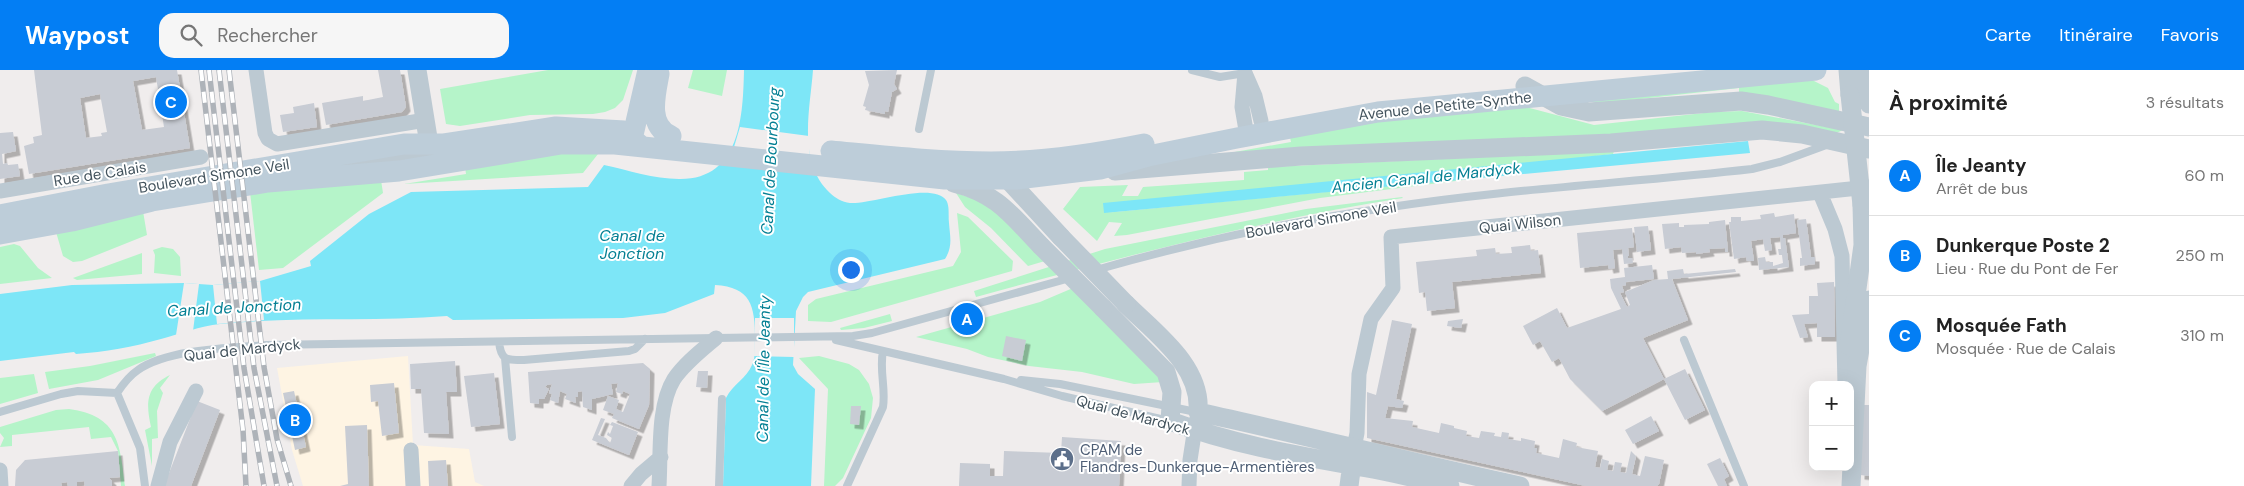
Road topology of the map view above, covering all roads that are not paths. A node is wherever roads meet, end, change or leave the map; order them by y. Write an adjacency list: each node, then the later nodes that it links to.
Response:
1 (256, 70): 13 (street)
2 (419, 70): 13 (street)
3 (648, 70): 17 (main road)
4 (660, 70): 18 (main road)
5 (931, 70): 16 (lane)
6 (1192, 70): 10 (lane)
7 (1676, 70): 12 (main road, Avenue de Petite-Synthe)
8 (1816, 70): 12 (main road, Avenue de Petite-Synthe)
9 (1848, 70): 11 (street)
10 (1245, 72): 14 (street)
11 (1863, 89): 34 (street, bridge)
12 (1533, 91): 14 (main road, Avenue de Petite-Synthe); 15 (street, Boulevard Simone Veil)
13 (426, 120): 20 (street)
14 (1251, 127): 24 (main road); 25 (main road, Avenue de Petite-Synthe)
15 (1869, 128): 19 (lane, Boulevard Simone Veil)
16 (919, 129)
17 (637, 139): 18 (main road, Boulevard Simone Veil); 20 (main road, Boulevard Simone Veil); 28 (main road, Boulevard Simone Veil)
18 (668, 142): 23 (main road, Boulevard Simone Veil)
19 (1836, 142): 21 (street); 25 (street); 37 (lane, Boulevard Simone Veil)
20 (429, 144): 28 (street, Boulevard Simone Veil); 32 (main road, Boulevard Simone Veil)
21 (1869, 149)
22 (201, 157): 30 (street, Rue de Calais)
23 (850, 160): 24 (main road); 26 (main road)
24 (985, 162): 27 (street)
25 (1079, 172): 27 (main road)
26 (928, 177): 27 (main road); 49 (street, bridge)
27 (1009, 179): 50 (street, bridge)
28 (268, 182): 33 (main road, Boulevard Simone Veil)
29 (1869, 187): 31 (street, Quai Wilson)
30 (0, 191)
31 (1820, 193): 43 (street); 54 (street, Quai Wilson)
32 (0, 215)
33 (0, 234)
34 (1865, 307): 44 (street); 71 (street)
35 (645, 338): 36 (lane, Quai de Mardyck); 39 (lane, Quai de Mardyck); 41 (lane)
36 (722, 338): 37 (lane, Quai de Mardyck); 53 (street)
37 (814, 338): 40 (lane, Quai de Mardyck)
38 (1684, 340): 69 (lane)
39 (499, 342): 41 (lane); 46 (lane, Quai de Mardyck)
40 (883, 351): 42 (lane, Quai de Mardyck); 64 (lane)
41 (505, 358): 51 (lane)
42 (1004, 379): 49 (lane, Quai de Mardyck); 49 (lane, Quai de Mardyck)
43 (1845, 381)
44 (1846, 381)
45 (196, 391): 59 (street)
46 (117, 393): 48 (lane); 58 (lane)
47 (722, 399): 63 (lane)
48 (0, 412)
49 (1171, 415): 50 (street, Quai de Mardyck)
50 (1196, 421): 54 (street, Quai de Mardyck); 65 (street)
51 (512, 437)
52 (411, 450): 60 (street)
53 (660, 457): 61 (street); 62 (street)
54 (1353, 457): 66 (street); 67 (street); 68 (street)
55 (0, 470): 57 (street)
56 (1843, 471): 70 (street)
57 (0, 486)
58 (145, 486)
59 (158, 486)
60 (413, 486)
61 (631, 486)
62 (659, 486)
63 (719, 486)
64 (847, 486)
65 (1189, 486)
66 (1349, 486)
67 (1450, 486)
68 (1520, 486)
69 (1744, 486)
70 (1842, 486)
71 (1851, 486)

